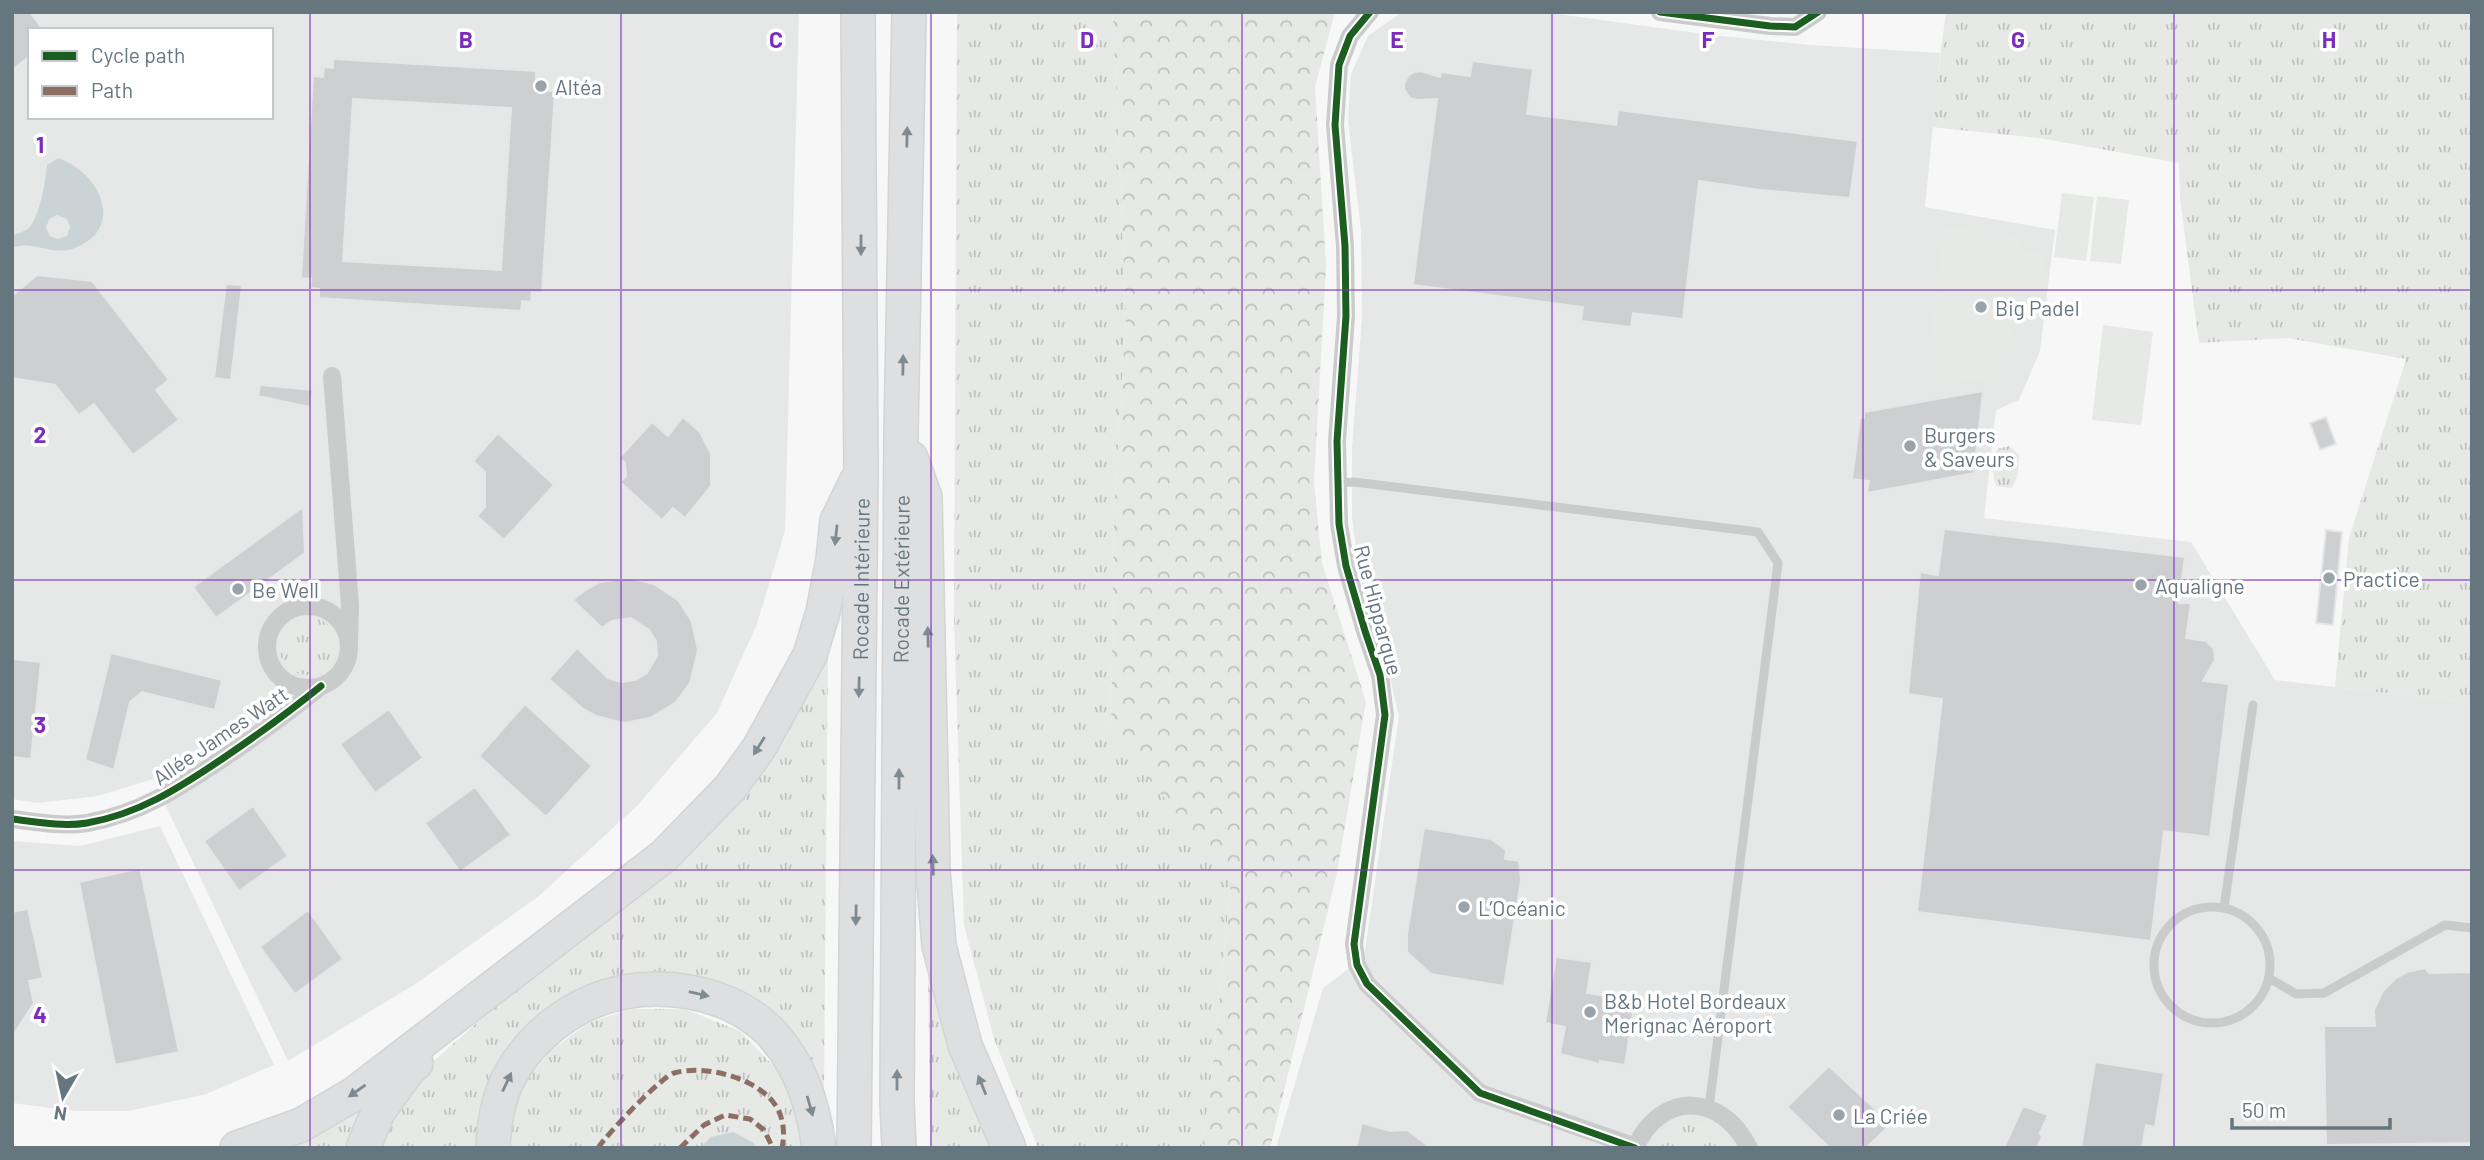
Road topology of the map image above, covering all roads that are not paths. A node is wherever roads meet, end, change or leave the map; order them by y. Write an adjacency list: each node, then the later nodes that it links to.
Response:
1 (858, 12): 8 (highway, Rocade Intérieure, one-way to 8)
2 (909, 12): 7 (highway, Rocade Extérieure, one-way to 2)
3 (1370, 12): 9 (street, Rue Hipparque)
4 (1660, 12): 5 (street)
5 (1818, 12)
6 (332, 376): 10 (street)
7 (901, 433): 25 (highway, Rocade Extérieure, one-way to 7); 26 (highway, one-way to 7)
8 (861, 472): 14 (highway, one-way to 14); 24 (highway, Rocade Intérieure, one-way to 24)
9 (1336, 483): 18 (lane); 19 (street, Rue Hipparque)
10 (349, 644): 11 (street); 11 (street)
11 (321, 686): 13 (street, Allée James Watt)
12 (2253, 705): 15 (lane)
13 (12, 819)
14 (664, 856): 20 (highway, one-way to 20); 21 (highway)
15 (2224, 908): 17 (lane); 17 (lane)
16 (2472, 929): 17 (lane)
17 (2269, 978)
18 (1709, 1108): 19 (street); 27 (street)
19 (1635, 1147)
20 (237, 1148)
21 (363, 1148)
22 (493, 1148): 23 (highway, one-way to 23)
23 (819, 1148)
24 (854, 1148)
25 (899, 1148)
26 (1009, 1148)
27 (1749, 1148)

